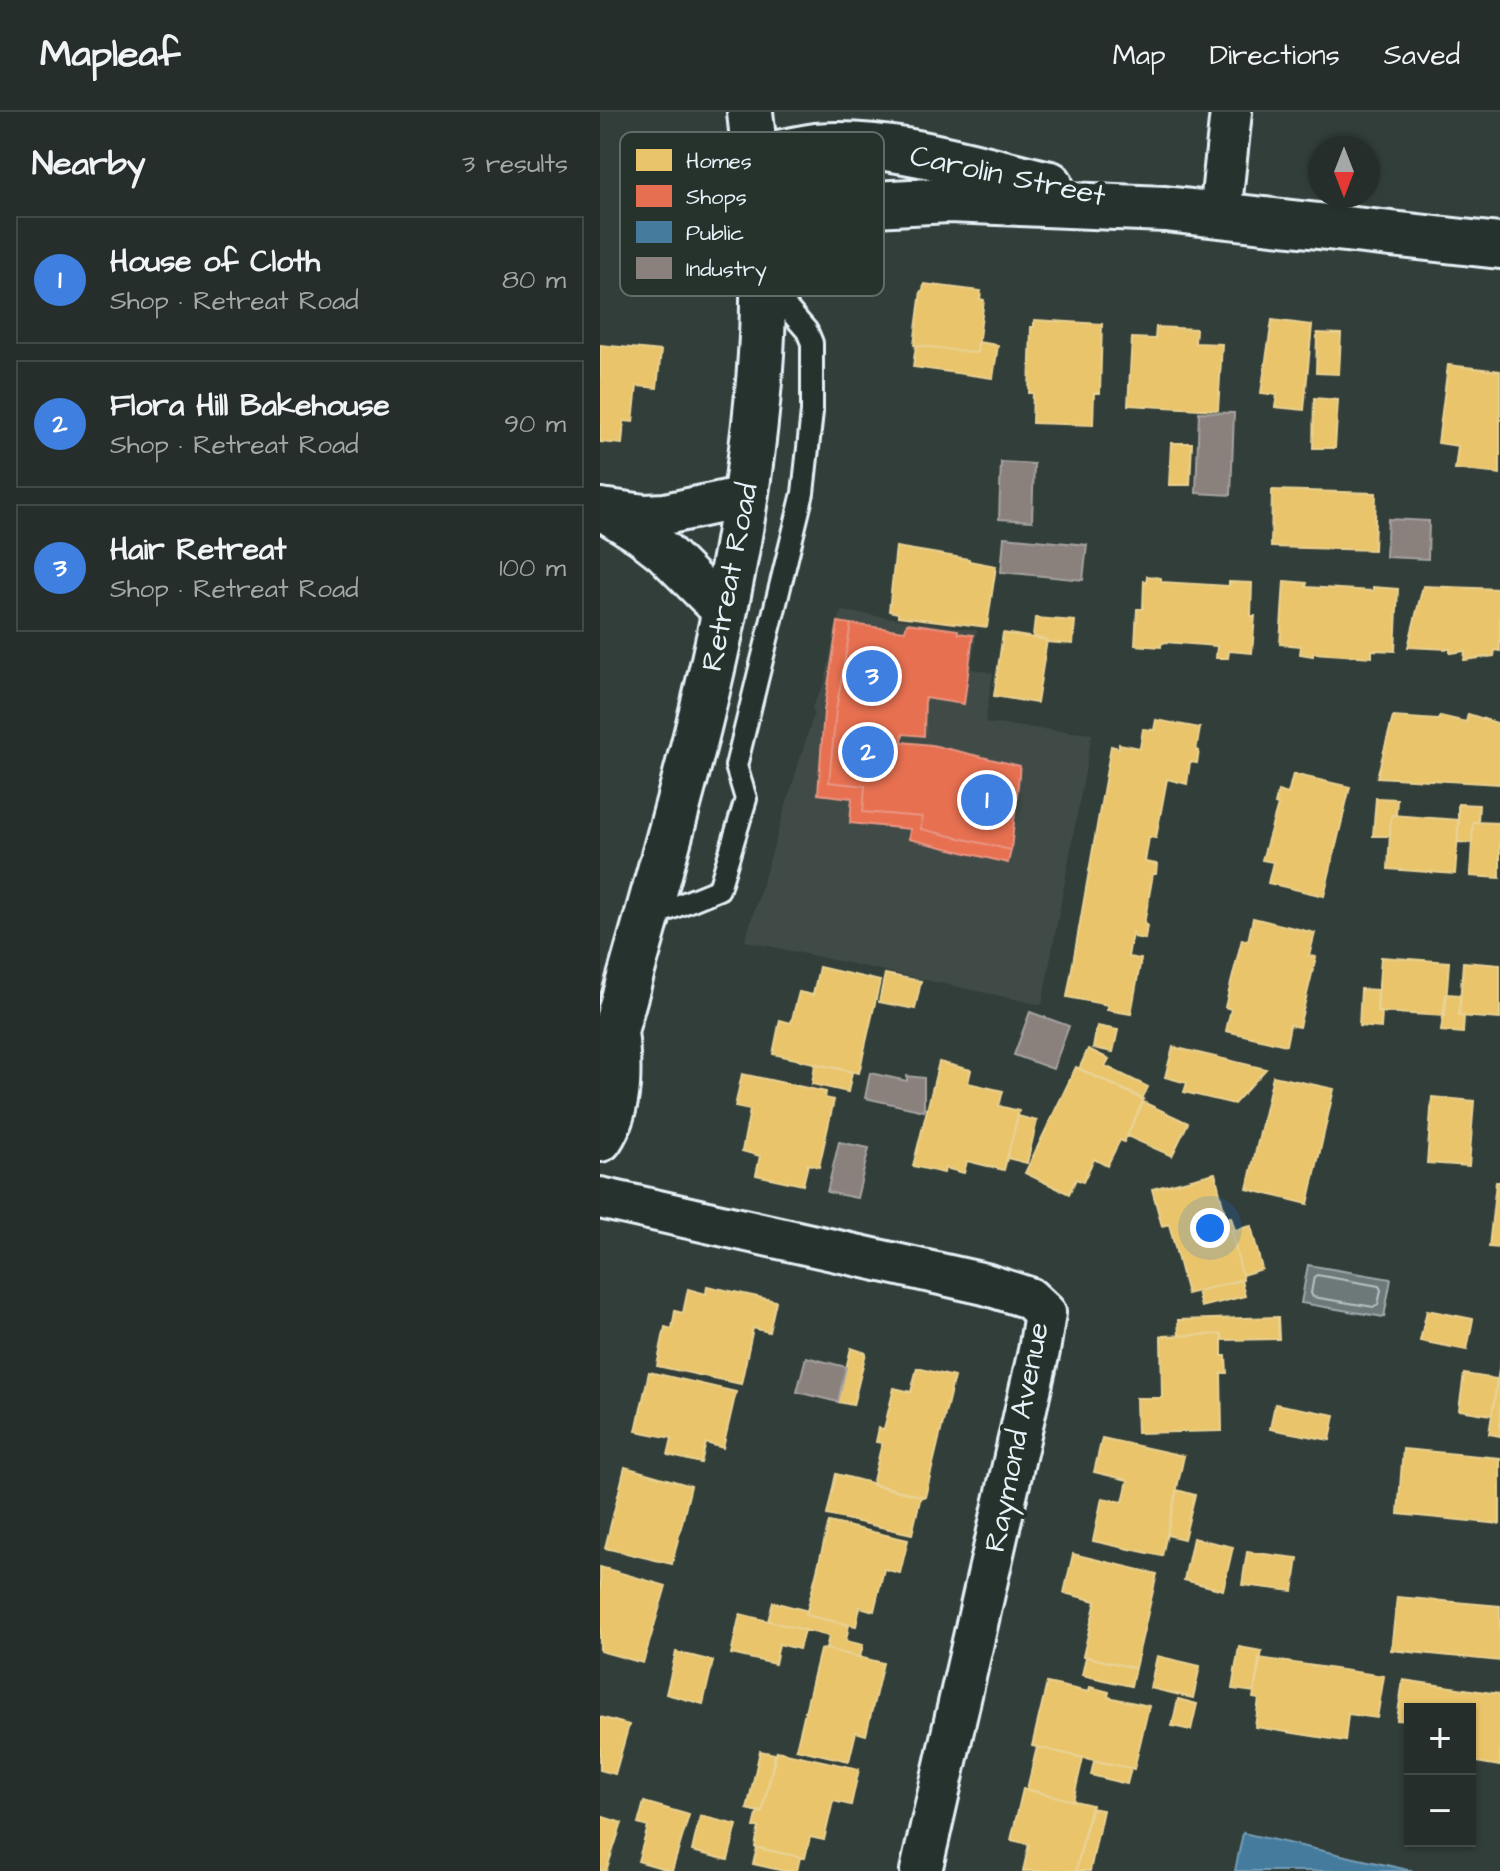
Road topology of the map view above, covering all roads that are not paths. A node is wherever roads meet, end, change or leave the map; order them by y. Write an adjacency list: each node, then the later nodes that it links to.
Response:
1 (750, 112): 3 (street, Retreat Road)
2 (1231, 112): 7 (street)
3 (752, 132)
4 (884, 150): 6 (street, Carolin Street)
5 (884, 203): 6 (street, Carolin Street)
6 (1165, 209): 7 (street, Carolin Street)
7 (1220, 215): 8 (street, Carolin Street)
8 (1500, 246)
9 (763, 296): 11 (street, Retreat Road)
10 (777, 296): 14 (lane)
11 (745, 497): 12 (street); 13 (street, Retreat Road)
12 (600, 509): 13 (street)
13 (725, 613): 14 (street, Retreat Road)
14 (647, 919): 15 (street, Retreat Road)
15 (608, 1042): 16 (street, Retreat Road)
16 (600, 1139)
17 (600, 1198): 18 (street, Raymond Avenue)
18 (921, 1871)

